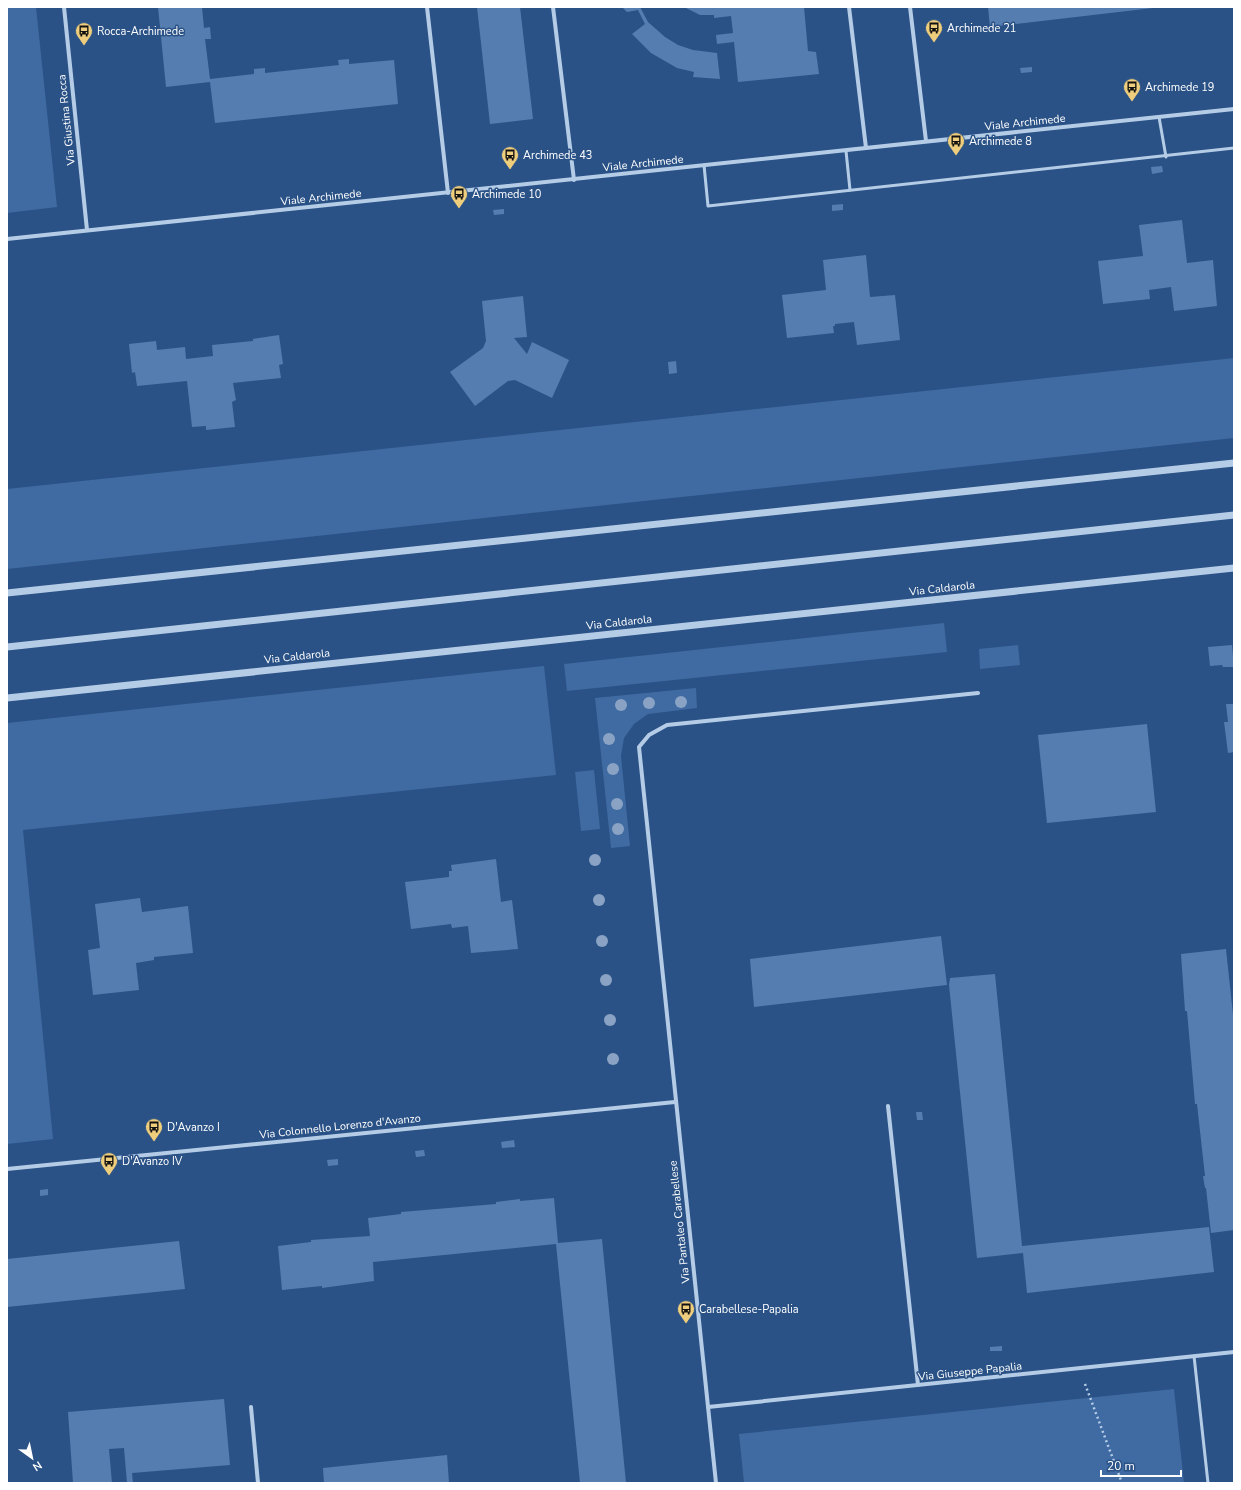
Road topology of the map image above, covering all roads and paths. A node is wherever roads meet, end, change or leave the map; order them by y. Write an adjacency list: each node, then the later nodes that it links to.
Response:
1 (64, 7): 17 (street, Via Giustina Rocca)
2 (427, 7): 16 (street)
3 (553, 7): 14 (street)
4 (849, 7): 9 (street)
5 (910, 7): 8 (street)
6 (1234, 109): 7 (street, Viale Archimede)
7 (1159, 117): 8 (street, Viale Archimede); 12 (lane)
8 (926, 141): 9 (street, Viale Archimede)
9 (866, 148): 11 (street, Viale Archimede)
10 (1234, 148): 12 (lane)
11 (846, 151): 13 (street, Viale Archimede); 15 (lane)
12 (1166, 157): 15 (lane)
13 (704, 165): 14 (street, Viale Archimede); 15 (lane)
14 (574, 180): 16 (street, Viale Archimede)
15 (850, 190)
16 (448, 193): 17 (street, Viale Archimede)
17 (87, 230): 18 (street, Viale Archimede)
18 (7, 239)
19 (1234, 463): 22 (street)
20 (1234, 515): 23 (street)
21 (1234, 568): 25 (street, Via Caldarola)
22 (7, 593)
23 (7, 646)
24 (978, 693): 26 (street, Via Pantaleo Carabellese)
25 (7, 698)
26 (675, 1102): 28 (street, Via Colonnello Lorenzo d'Avanzo); 34 (street, Via Pantaleo Carabellese)
27 (888, 1106): 32 (street)
28 (7, 1169)
29 (1234, 1352): 30 (street, Via Giuseppe Papalia)
30 (1194, 1356): 31 (street, Via Giuseppe Papalia); 38 (lane)
31 (1080, 1368): 32 (street, Via Giuseppe Papalia); 37 (path)
32 (918, 1386): 34 (street, Via Giuseppe Papalia)
33 (251, 1407): 35 (street)
34 (708, 1407): 36 (street, Via Pantaleo Carabellese)
35 (258, 1483)
36 (716, 1483)
37 (1122, 1483)
38 (1208, 1483)

